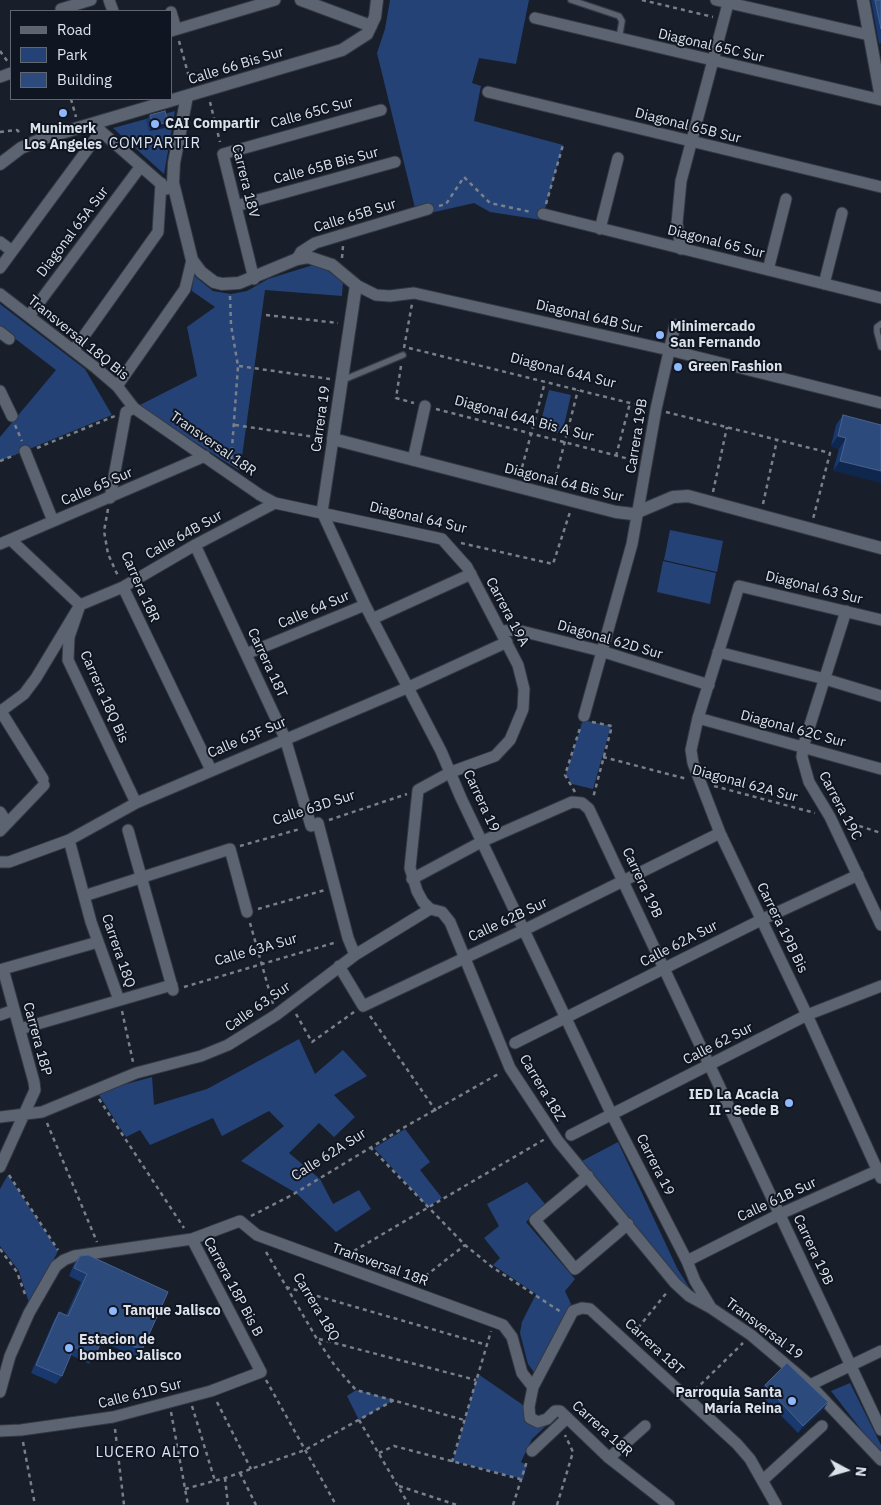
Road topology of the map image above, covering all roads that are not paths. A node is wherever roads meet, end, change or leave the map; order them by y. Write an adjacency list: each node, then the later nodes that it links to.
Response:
1 (90, 0): 9 (street)
2 (275, 0): 13 (street)
3 (377, 0): 12 (street)
4 (571, 0): 15 (lane)
5 (716, 0): 8 (street)
6 (863, 0): 14 (street)
7 (306, 1): 12 (street)
8 (729, 2): 14 (street); 17 (street)
9 (62, 9)
10 (172, 17): 13 (street)
11 (535, 18): 15 (street, Diagonal 65C Sur)
12 (371, 26): 19 (street, Calle 66 Bis Sur)
13 (174, 30)
14 (869, 35): 16 (street)
15 (619, 39): 17 (street, Diagonal 65C Sur)
16 (877, 55): 20 (street)
17 (713, 62): 20 (street, Diagonal 65C Sur); 23 (street)
18 (488, 92): 23 (street, Diagonal 65B Sur)
19 (190, 95): 22 (street, Calle 66 Bis Sur); 31 (street)
20 (881, 99)
21 (381, 110): 24 (street, Calle 65C Sur)
22 (97, 128): 27 (street, Calle 66 Bis Sur); 28 (street); 40 (street)
23 (691, 142): 30 (street, Diagonal 65B Sur); 39 (street)
24 (223, 154): 33 (street, Carrera 18V)
25 (618, 158): 37 (street)
26 (395, 162): 33 (street, Calle 65B Bis Sur)
27 (0, 164)
28 (141, 166): 29 (street); 50 (street, Diagonal 65A Sur)
29 (161, 184): 31 (street); 54 (street)
30 (881, 187)
31 (174, 195): 42 (street)
32 (786, 199): 44 (street)
33 (236, 206): 45 (street, Carrera 18V)
34 (428, 209): 41 (street, Calle 65B Sur)
35 (842, 213): 46 (street)
36 (543, 214): 37 (street, Diagonal 65 Sur)
37 (600, 228): 39 (street, Diagonal 65 Sur)
38 (0, 242): 40 (street)
39 (681, 248): 44 (street, Diagonal 65 Sur)
40 (12, 252): 43 (street)
41 (298, 259): 45 (street, Calle 65B Sur); 47 (street, Diagonal 64B Sur)
42 (192, 260): 45 (street, Calle 65B Sur); 58 (street)
43 (0, 268)
44 (768, 270): 46 (street, Diagonal 65 Sur)
45 (254, 279)
46 (824, 284): 49 (street, Diagonal 65 Sur)
47 (356, 285): 55 (street, Diagonal 64B Sur); 57 (street, Carrera 19)
48 (0, 294): 50 (street, Transversal 18Q Bis)
49 (881, 298)
50 (29, 316): 54 (street, Transversal 18Q Bis)
51 (676, 324): 55 (street, Carrera 19B)
52 (881, 324): 53 (lane)
53 (881, 347)
54 (74, 350): 58 (street, Transversal 18Q Bis)
55 (669, 350): 60 (street, Diagonal 64B Sur); 71 (street, Carrera 19B)
56 (403, 355): 57 (lane)
57 (341, 381): 64 (street, Carrera 19)
58 (117, 386): 62 (street, Transversal 18Q Bis)
59 (0, 391): 63 (street)
60 (881, 403)
61 (425, 406): 67 (street)
62 (130, 410): 66 (street, Transversal 18R); 68 (street)
63 (12, 416)
64 (333, 439): 67 (street, Diagonal 64 Bis Sur); 70 (street, Carrera 19)
65 (26, 451): 72 (street)
66 (205, 456): 68 (street, Calle 65 Sur); 69 (street, Transversal 18R)
67 (413, 460): 71 (street, Diagonal 64 Bis Sur)
68 (110, 498): 72 (street, Calle 65 Sur)
69 (275, 503): 70 (street, Diagonal 64 Sur); 75 (street, Calle 64B Sur)
70 (322, 512): 73 (street, Diagonal 64 Sur); 81 (street, Carrera 19)
71 (639, 512): 76 (street, Diagonal 64 Bis Sur); 87 (street, Carrera 19B)
72 (54, 521): 74 (street, Calle 65 Sur)
73 (442, 539): 77 (street, Carrera 19A)
74 (5, 542): 80 (street)
75 (194, 546): 79 (street, Calle 64B Sur); 89 (street, Carrera 18T)
76 (881, 548)
77 (471, 574): 83 (street); 85 (street, Carrera 19A)
78 (739, 586): 82 (street, Diagonal 63 Sur); 88 (street, Carrera 19B Bis)
79 (123, 587): 80 (street, Calle 64B Sur); 100 (street, Carrera 18R)
80 (80, 605): 94 (street); 102 (street, Carrera 18Q Bis)
81 (365, 605): 83 (street, Carrera 19); 89 (street, Calle 64 Sur)
82 (846, 611): 84 (street, Diagonal 63 Sur); 90 (street, Carrera 19C)
83 (372, 619): 92 (street, Carrera 19)
84 (881, 620)
85 (502, 630): 86 (street, Carrera 19A); 87 (street, Diagonal 62D Sur)
86 (506, 642): 92 (street, Calle 63F Sur); 101 (street, Carrera 19A)
87 (601, 651): 91 (street, Diagonal 62D Sur); 95 (street, Carrera 19B)
88 (718, 652): 90 (street); 91 (street, Carrera 19B Bis)
89 (246, 654): 97 (street, Carrera 18T)
90 (825, 679): 93 (street); 98 (street, Carrera 19C)
91 (709, 685): 96 (street, Carrera 19B Bis)
92 (409, 687): 97 (street, Calle 63F Sur); 101 (street, Carrera 19)
93 (881, 696)
94 (0, 711): 104 (street)
95 (584, 718)
96 (698, 718): 98 (street, Diagonal 62C Sur); 106 (street, Carrera 19B Bis)
97 (284, 738): 100 (street, Calle 63F Sur); 121 (street, Carrera 18T)
98 (803, 747): 99 (street, Diagonal 62C Sur); 110 (street, Carrera 19C)
99 (881, 769)
100 (211, 770): 102 (street, Calle 63F Sur)
101 (451, 772): 108 (street, Carrera 19); 112 (street, Carrera 18Z)
102 (136, 803): 107 (street, Calle 63F Sur)
103 (0, 812): 104 (street)
104 (4, 827)
105 (128, 830): 111 (street)
106 (720, 833): 113 (street, Calle 62B Sur); 117 (street, Carrera 19B Bis)
107 (69, 840): 109 (street, Calle 63F Sur); 114 (street, Carrera 18Q)
108 (482, 841): 112 (street); 113 (street, Carrera 19B); 119 (street, Carrera 19)
109 (0, 862)
110 (858, 875): 117 (street, Calle 62A Sur); 118 (street, Carrera 19C)
111 (141, 876): 114 (street); 116 (street); 126 (street)
112 (412, 879): 115 (street, Carrera 18Z)
113 (624, 880): 119 (street, Calle 62B Sur); 124 (street, Carrera 19B)
114 (84, 896): 120 (street, Carrera 18Q)
115 (430, 908): 121 (street, Calle 63 Sur); 122 (street, Carrera 18Z)
116 (247, 912)
117 (760, 920): 124 (street, Calle 62A Sur); 129 (street, Carrera 19B Bis)
118 (881, 925)
119 (524, 930): 122 (street, Calle 62B Sur); 130 (street, Carrera 19)
120 (98, 942): 126 (street, Carrera 18Q); 127 (street, Carrera 18P)
121 (355, 955): 123 (street, Calle 63 Sur)
122 (465, 956): 123 (street, Calle 62B Sur); 140 (street, Carrera 18Z)
123 (339, 966): 134 (street, Calle 63 Sur)
124 (665, 968): 130 (street, Calle 62A Sur); 133 (street, Carrera 19B)
125 (881, 986): 129 (street, Calle 62 Sur)
126 (119, 1000): 131 (street)
127 (14, 1010): 128 (street); 131 (street, Carrera 18P)
128 (0, 1015)
129 (807, 1015): 133 (street, Calle 62 Sur); 139 (street, Carrera 19B Bis)
130 (566, 1018): 132 (street, Calle 62A Sur); 135 (street, Carrera 19)
131 (20, 1029): 134 (street, Carrera 18P)
132 (515, 1043)
133 (710, 1064): 135 (street, Calle 62 Sur); 141 (street, Carrera 19B)
134 (24, 1115): 136 (street, Calle 63 Sur); 138 (street, Carrera 18P)
135 (612, 1115): 137 (street, Calle 62 Sur); 144 (street, Carrera 19)
136 (0, 1117)
137 (571, 1135)
138 (1, 1165)
139 (880, 1173): 141 (street, Calle 61B Sur)
140 (588, 1176): 142 (street, Carrera 18Z); 142 (street)
141 (780, 1214): 144 (street, Calle 61B Sur); 147 (street, Carrera 19B)
142 (628, 1224): 145 (street, Carrera 18Z)
143 (192, 1239): 148 (street, Carrera 18P Bis B); 150 (street, Transversal 18R); 151 (street)
144 (687, 1261): 145 (street, Carrera 19)
145 (711, 1308): 149 (street, Transversal 19)
146 (881, 1350): 147 (street)
147 (850, 1366): 149 (street); 155 (street, Carrera 19B)
148 (261, 1372): 156 (street, Calle 61D Sur)
149 (810, 1385): 159 (street, Transversal 19)
150 (533, 1387): 152 (street, Carrera 18R); 160 (street, Carrera 18T)
151 (0, 1392)
152 (563, 1421): 157 (street); 158 (street, Carrera 18R)
153 (645, 1426): 158 (street)
154 (822, 1426): 160 (street)
155 (881, 1430)
156 (0, 1431)
157 (532, 1451)
158 (609, 1458): 161 (street, Carrera 18R)
159 (881, 1460)
160 (763, 1480): 162 (street, Carrera 18T)
161 (669, 1505)
162 (776, 1505)

